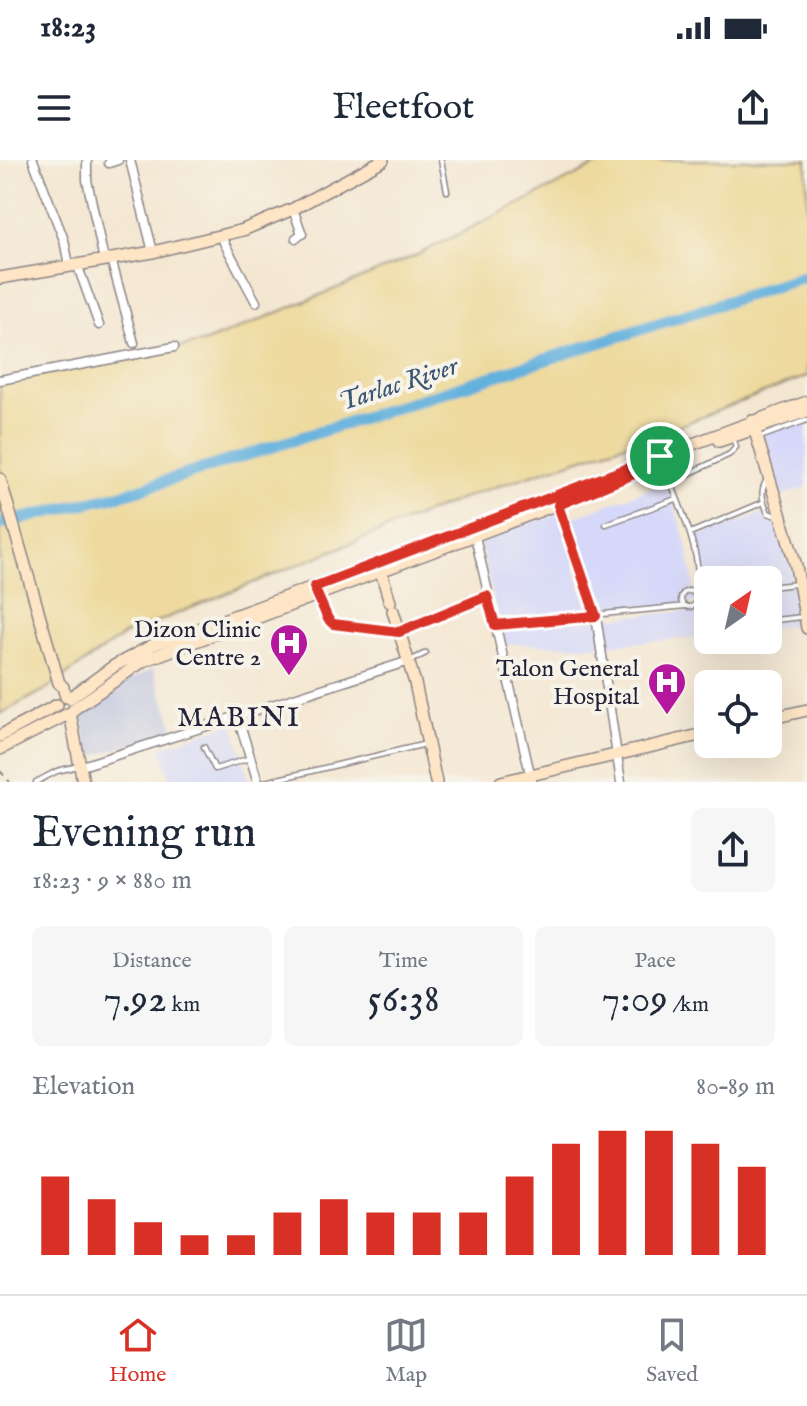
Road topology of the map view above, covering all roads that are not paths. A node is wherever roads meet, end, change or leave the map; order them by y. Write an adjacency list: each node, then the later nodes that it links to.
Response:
1 (33, 160): 12 (street)
2 (87, 160): 11 (street)
3 (130, 160): 10 (street)
4 (441, 160): 6 (lane)
5 (377, 162): 7 (main road)
6 (447, 191)
7 (293, 209): 8 (main road); 9 (street)
8 (221, 237): 10 (main road); 14 (street)
9 (296, 238)
10 (153, 252): 11 (main road)
11 (108, 259): 12 (main road); 16 (street)
12 (73, 265): 13 (main road); 15 (street)
13 (0, 278)
14 (256, 302)
15 (99, 325)
16 (134, 343)
17 (174, 347): 18 (street)
18 (0, 380)
19 (807, 402): 22 (main road)
20 (807, 411): 22 (main road)
21 (807, 420): 22 (lane)
22 (755, 429): 23 (main road); 24 (main road); 25 (main road)
23 (732, 436): 24 (main road); 27 (lane)
24 (661, 459): 27 (lane); 29 (main road)
25 (770, 477): 30 (lane); 31 (main road)
26 (0, 479): 51 (main road)
27 (670, 483): 28 (lane)
28 (676, 499): 32 (lane); 34 (lane)
29 (557, 501): 33 (main road); 44 (street)
30 (764, 502): 31 (lane); 34 (lane)
31 (781, 517): 37 (main road)
32 (606, 524)
33 (474, 532): 36 (main road); 41 (street)
34 (690, 533): 35 (lane)
35 (696, 566)
36 (380, 568): 39 (main road); 48 (main road)
37 (799, 584): 38 (lane); 46 (main road)
38 (782, 586)
39 (316, 592): 48 (lane); 51 (main road); 51 (main road)
40 (694, 595): 43 (lane)
41 (487, 596): 47 (street); 48 (lane)
42 (694, 604): 43 (lane)
43 (686, 606): 44 (lane)
44 (596, 616): 47 (lane); 61 (street)
45 (782, 620): 46 (lane)
46 (806, 622)
47 (495, 625): 64 (street)
48 (399, 632): 50 (main road)
49 (426, 653): 50 (lane)
50 (409, 661): 53 (street); 58 (main road)
51 (64, 707): 55 (main road); 55 (main road); 56 (main road); 60 (main road)
52 (807, 710): 54 (main road)
53 (237, 715): 62 (street); 63 (street)
54 (782, 716)
55 (75, 735): 63 (main road)
56 (0, 736)
57 (694, 736): 61 (main road)
58 (428, 744): 68 (lane); 69 (main road)
59 (204, 747): 62 (lane)
60 (0, 749)
61 (616, 754): 64 (main road); 71 (street)
62 (250, 758): 67 (street)
63 (82, 766): 65 (lane); 66 (main road)
64 (531, 779): 70 (main road)
65 (36, 782)
66 (83, 782)
67 (258, 782)
68 (265, 782)
69 (436, 782)
70 (501, 782)
71 (621, 782)

